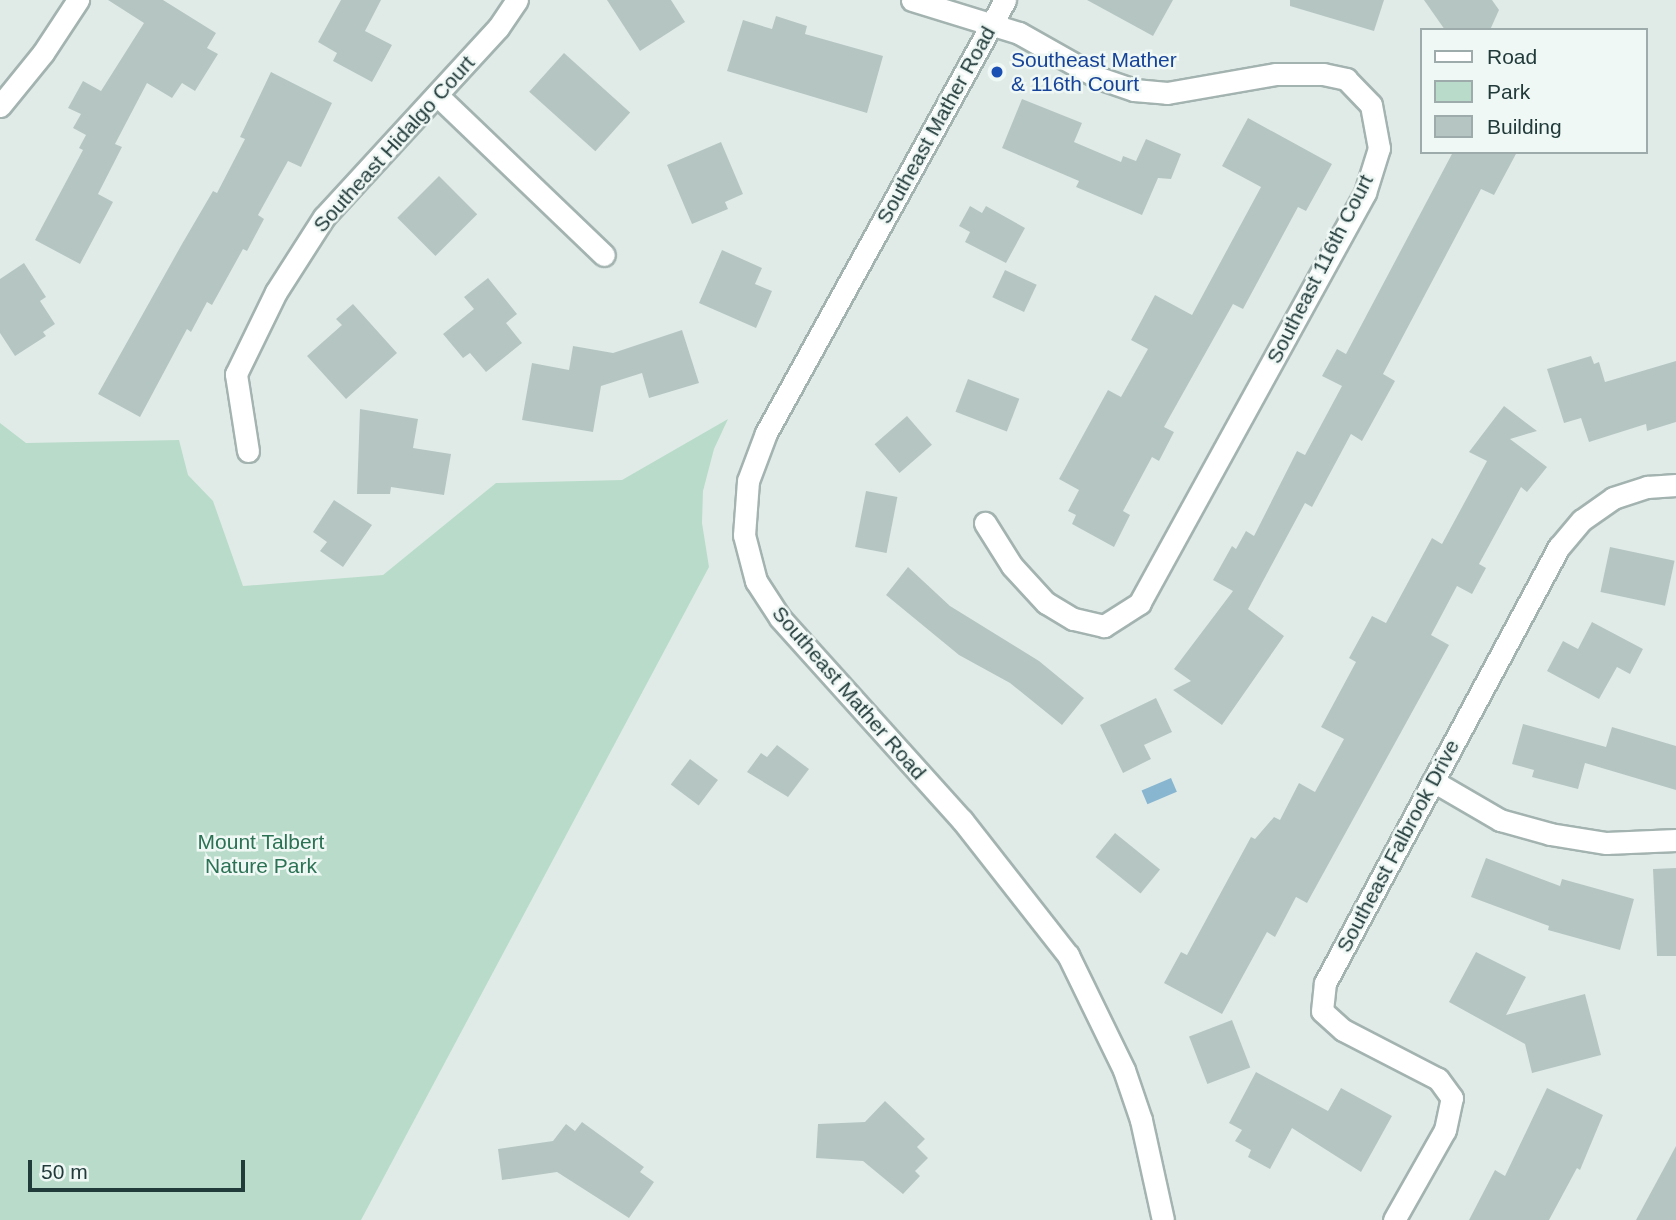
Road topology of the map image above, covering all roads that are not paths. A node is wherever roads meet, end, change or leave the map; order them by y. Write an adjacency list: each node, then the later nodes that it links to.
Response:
1 (78, 0): 7 (street)
2 (517, 0): 6 (street, Southeast Hidalgo Court)
3 (912, 0): 5 (street, Southeast 116th Court)
4 (1005, 0): 5 (street, Southeast Mather Road)
5 (991, 26): 11 (street, Southeast 116th Court); 14 (street, Southeast Mather Road)
6 (437, 95): 8 (street); 9 (street, Southeast Hidalgo Court)
7 (0, 106)
8 (604, 255)
9 (248, 451)
10 (1676, 485): 12 (street, Southeast Falbrook Drive)
11 (985, 523)
12 (1433, 781): 13 (street); 15 (street, Southeast Falbrook Drive)
13 (1676, 841)
14 (1163, 1220)
15 (1394, 1220)

